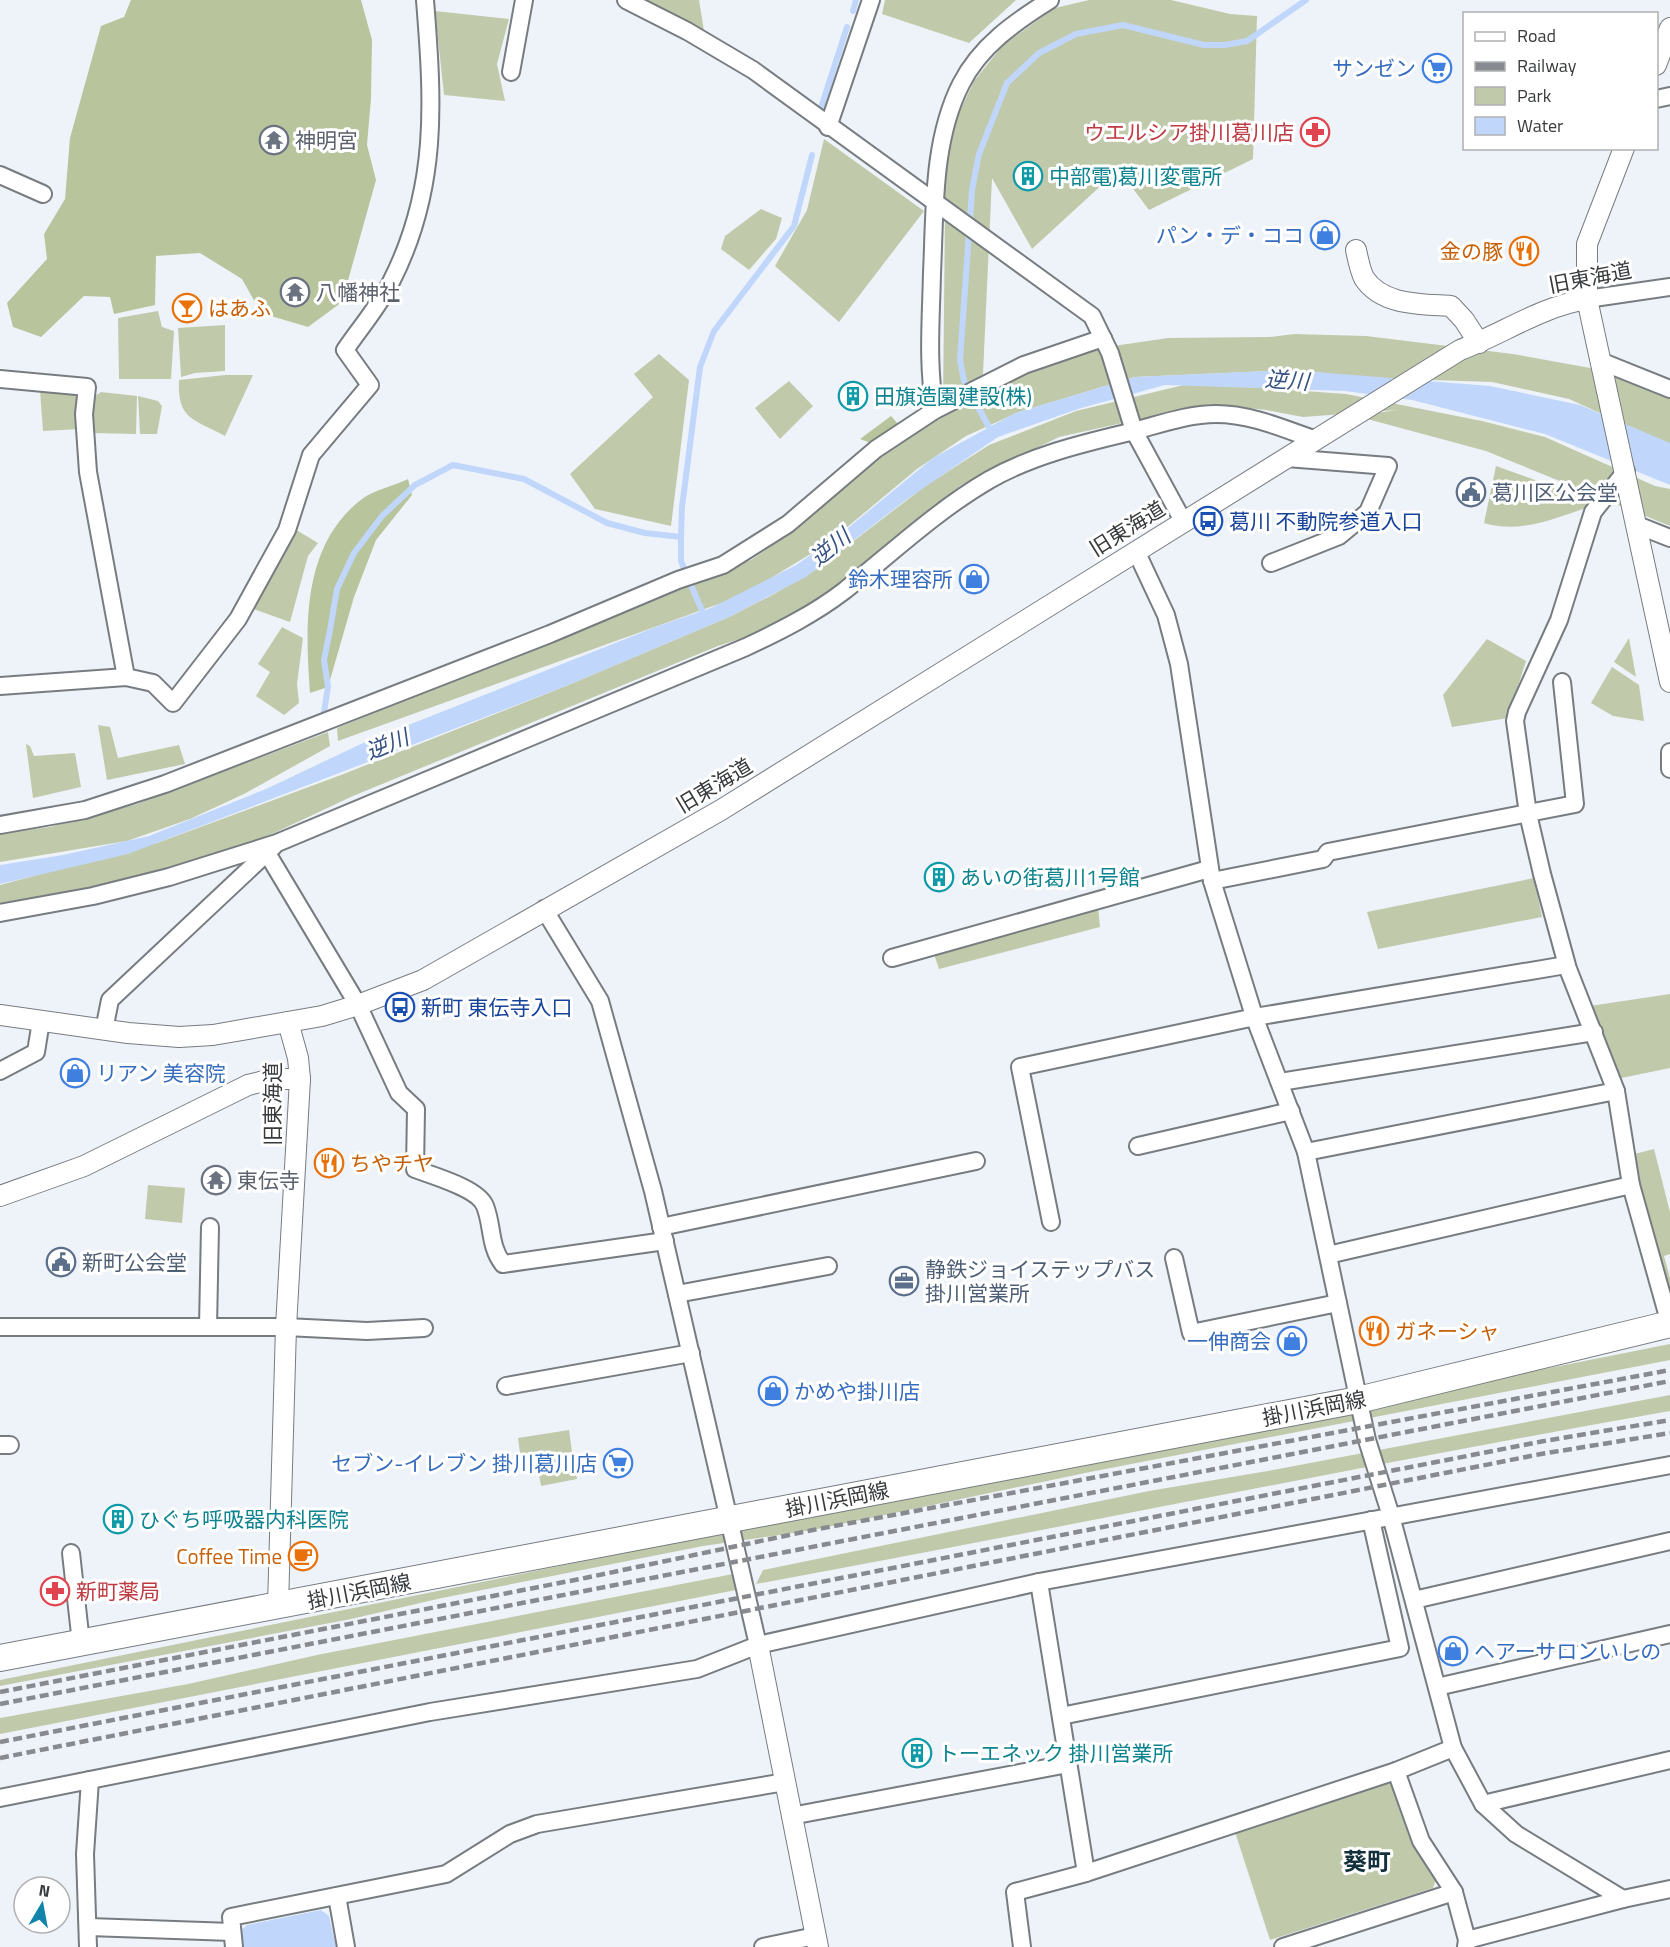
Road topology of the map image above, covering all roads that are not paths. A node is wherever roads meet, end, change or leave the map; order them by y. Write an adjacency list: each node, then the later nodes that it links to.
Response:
1 (425, 0): 32 (street)
2 (524, 0): 8 (street)
3 (626, 0): 9 (street)
4 (871, 0): 9 (street)
5 (1050, 0): 13 (street)
6 (1670, 28): 7 (street)
7 (1658, 60)
8 (511, 72)
9 (828, 127): 13 (street)
10 (1623, 150): 16 (street)
11 (0, 175): 12 (street)
12 (43, 194)
13 (935, 205): 18 (street); 22 (street)
14 (1356, 250): 17 (street)
15 (1670, 287): 16 (street, 旧東海道)
16 (1587, 299): 17 (street, 旧東海道); 19 (street)
17 (1479, 343): 24 (street, 旧東海道)
18 (1106, 345): 22 (street); 23 (street)
19 (1600, 361): 21 (street); 26 (street)
20 (0, 379): 32 (street)
21 (1670, 389)
22 (935, 410): 39 (street)
23 (1132, 425): 24 (street); 27 (street); 40 (street)
24 (1316, 440): 25 (street, 旧東海道)
25 (1287, 458): 27 (street, 旧東海道); 31 (street)
26 (1626, 471): 28 (street); 38 (street)
27 (1183, 521): 30 (street, 旧東海道)
28 (1637, 525): 29 (street); 34 (street)
29 (1670, 538)
30 (1136, 551): 41 (street); 42 (street, 旧東海道)
31 (1271, 563)
32 (126, 677): 35 (street)
33 (1562, 682): 38 (street)
34 (1670, 682)
35 (0, 686)
36 (1670, 752): 37 (street)
37 (1670, 769)
38 (1528, 814): 41 (street); 45 (street)
39 (0, 825)
40 (272, 848): 43 (street); 46 (street); 51 (street)
41 (1211, 875): 44 (street); 48 (street)
42 (544, 909): 46 (street, 旧東海道); 65 (street)
43 (0, 913)
44 (892, 958)
45 (1566, 965): 48 (street); 52 (street)
46 (358, 1005): 50 (street, 旧東海道); 65 (street)
47 (0, 1015): 49 (street)
48 (1255, 1017): 55 (street); 63 (street)
49 (41, 1021): 51 (street); 53 (street)
50 (288, 1022): 51 (street); 54 (street, 旧東海道)
51 (104, 1030)
52 (1594, 1032): 55 (street); 56 (street)
53 (0, 1071)
54 (300, 1079): 62 (street); 74 (street, 旧東海道)
55 (1280, 1082): 57 (street)
56 (1616, 1091): 59 (street); 61 (street)
57 (1291, 1111): 58 (street); 59 (street)
58 (1138, 1146)
59 (1306, 1152): 66 (street)
60 (976, 1161): 65 (street)
61 (1631, 1185): 66 (street); 71 (street)
62 (0, 1196)
63 (1051, 1222)
64 (210, 1227): 73 (street)
65 (663, 1234): 69 (street)
66 (1328, 1255): 70 (street)
67 (1174, 1258): 70 (street)
68 (828, 1266): 69 (street)
69 (677, 1294): 76 (street)
70 (1338, 1303): 78 (street)
71 (1670, 1324): 78 (main road, 掛川浜岡線)
72 (0, 1327): 73 (street)
73 (208, 1327): 74 (street)
74 (285, 1327): 75 (street); 87 (street, 旧東海道)
75 (424, 1328)
76 (691, 1353): 77 (street); 81 (street)
77 (506, 1386)
78 (1358, 1401): 80 (street); 81 (main road, 掛川浜岡線)
79 (1670, 1465): 80 (street)
80 (1391, 1516): 82 (street); 86 (street)
81 (729, 1520): 87 (main road, 掛川浜岡線); 90 (street)
82 (1371, 1520): 85 (street); 93 (street)
83 (1670, 1541): 86 (street)
84 (71, 1553): 89 (street)
85 (1039, 1582): 90 (street); 93 (street)
86 (1414, 1600): 92 (street)
87 (278, 1606): 89 (main road, 掛川浜岡線)
88 (1670, 1634): 92 (street)
89 (81, 1643): 91 (main road, 掛川浜岡線)
90 (758, 1645): 98 (street); 99 (street)
91 (0, 1658)
92 (1437, 1687): 94 (street)
93 (1061, 1716): 96 (street)
94 (1453, 1748): 97 (street); 101 (street)
95 (1670, 1760): 101 (street)
96 (1068, 1764): 102 (street); 103 (street)
97 (1396, 1771): 103 (street); 105 (street)
98 (90, 1780): 100 (street); 108 (street)
99 (785, 1782): 102 (street); 106 (street)
100 (0, 1797)
101 (1483, 1804): 107 (street)
102 (791, 1816): 110 (street)
103 (1086, 1873): 115 (street)
104 (1670, 1889): 107 (street)
105 (1454, 1892): 111 (street); 116 (street)
106 (337, 1896): 109 (street); 113 (street)
107 (1623, 1899): 111 (street)
108 (89, 1927): 109 (street); 112 (street)
109 (233, 1940)
110 (816, 1941): 114 (street)
111 (1466, 1944)
112 (88, 1947)
113 (346, 1947)
114 (763, 1947)
115 (1022, 1947)
116 (1283, 1947)

